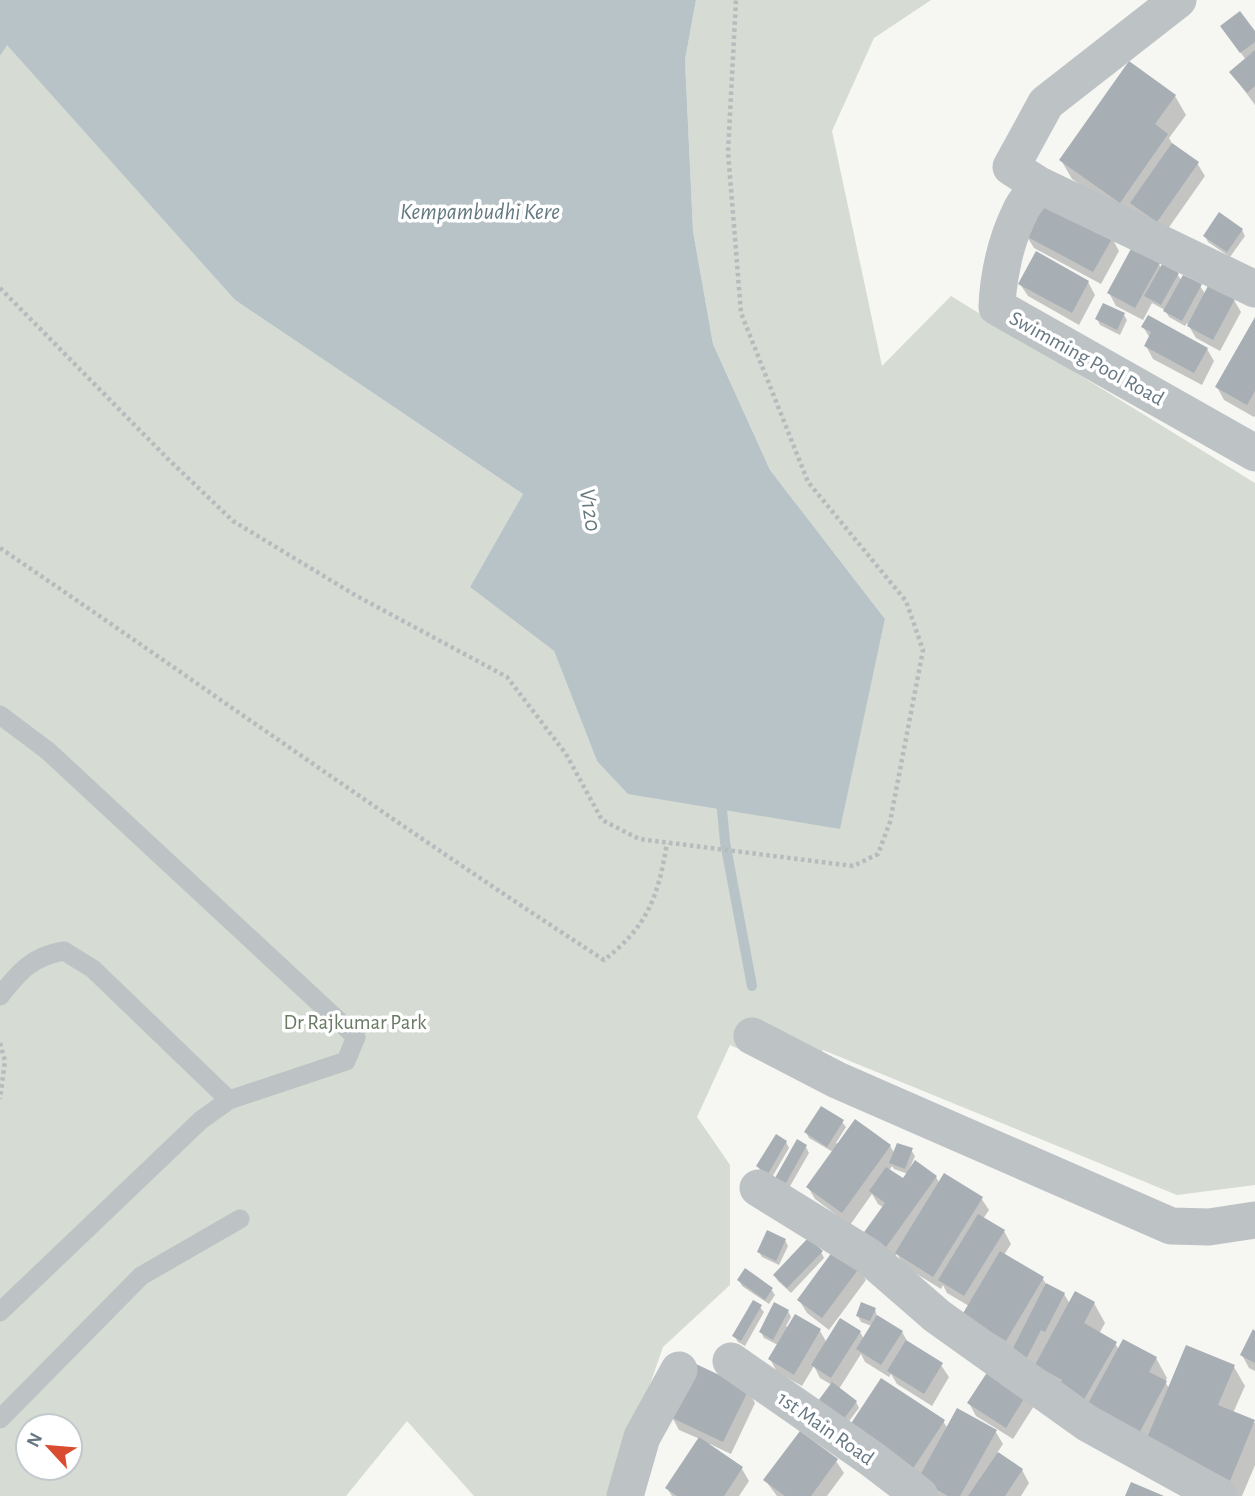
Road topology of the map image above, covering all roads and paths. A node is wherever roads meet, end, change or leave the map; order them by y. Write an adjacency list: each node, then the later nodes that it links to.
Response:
1 (736, 0): 9 (path)
2 (1178, 0): 3 (street)
3 (1039, 185): 5 (street); 6 (street, Swimming Pool Road)
4 (0, 288): 9 (path)
5 (1255, 289)
6 (1255, 453)
7 (0, 548): 9 (path)
8 (0, 716): 14 (lane)
9 (667, 843)
10 (0, 996): 14 (lane)
11 (752, 1036): 17 (street)
12 (0, 1043): 13 (path)
13 (0, 1099)
14 (229, 1100): 18 (lane)
15 (758, 1188): 24 (street)
16 (240, 1219): 21 (lane)
17 (1255, 1220)
18 (0, 1312)
19 (731, 1362): 23 (street, 1st Main Road)
20 (679, 1370): 22 (street)
21 (0, 1419)
22 (625, 1496)
23 (920, 1496)
24 (1219, 1496)

